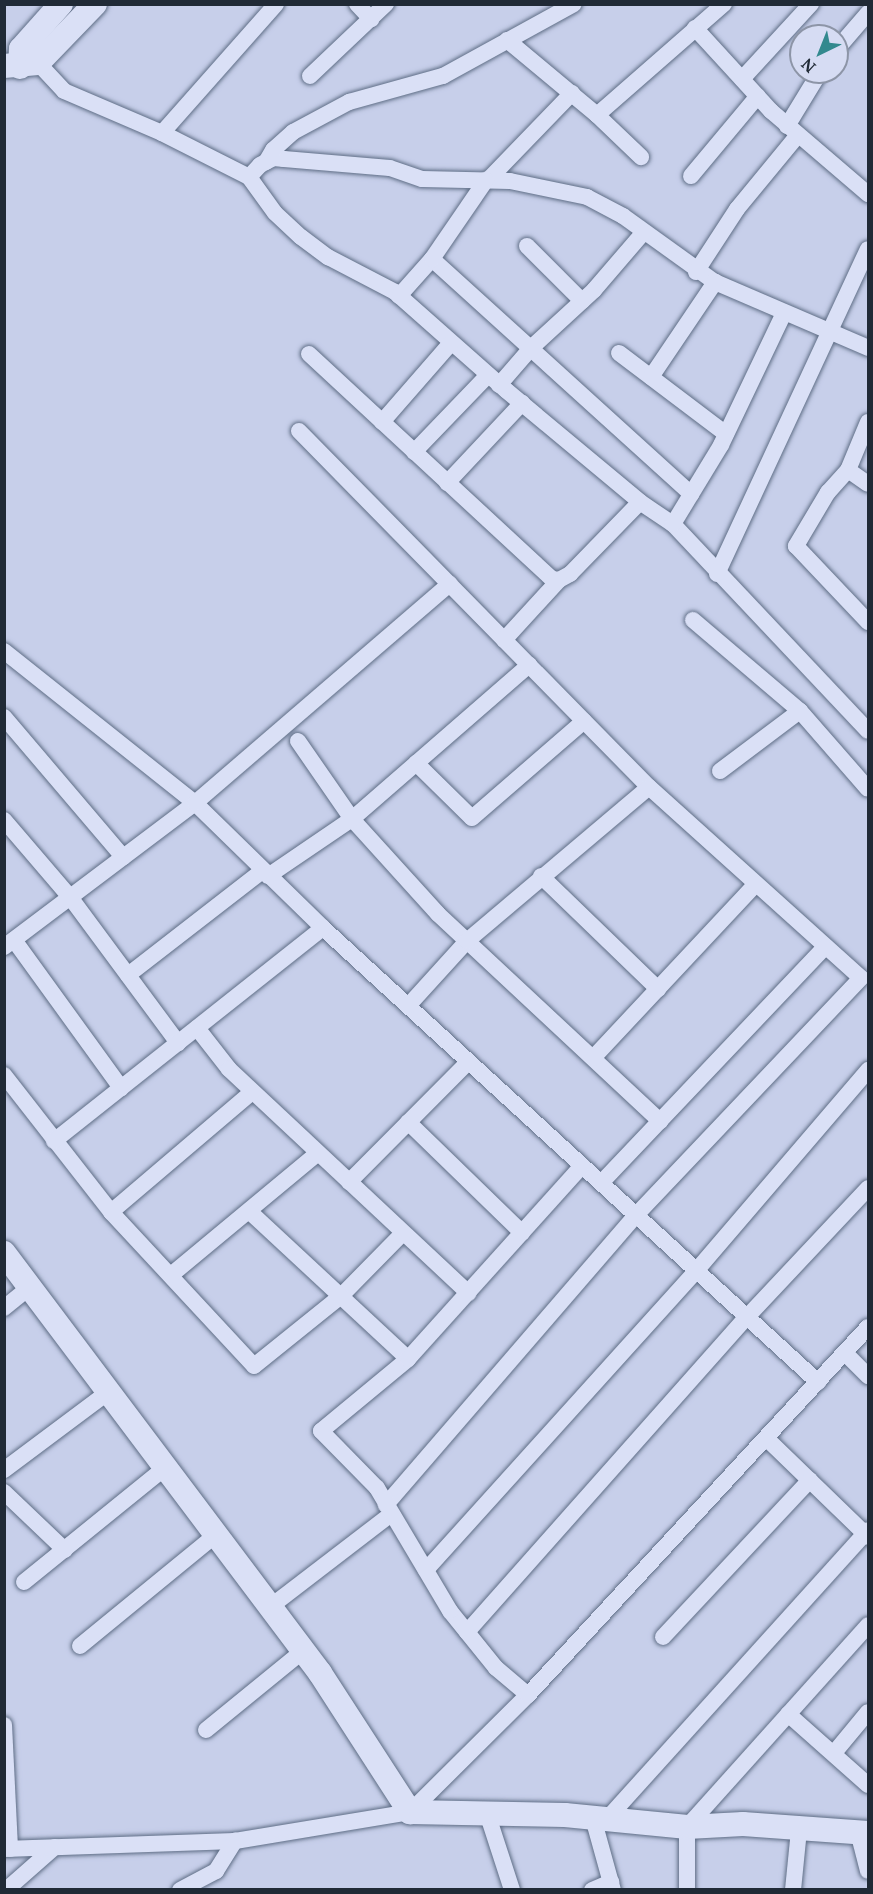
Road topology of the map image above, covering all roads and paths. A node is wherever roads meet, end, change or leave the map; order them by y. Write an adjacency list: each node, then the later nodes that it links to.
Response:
1 (61, 4): 14 (street)
2 (95, 4): 14 (street)
3 (276, 4): 22 (street)
4 (357, 4): 10 (street)
5 (386, 4): 10 (street)
6 (574, 4): 13 (street)
7 (724, 4): 11 (street)
8 (812, 4): 16 (street)
9 (868, 13): 12 (street)
10 (371, 19): 15 (street)
11 (695, 28): 16 (street); 20 (street)
12 (849, 35)
13 (507, 40): 18 (street); 24 (street)
14 (21, 65): 22 (street)
15 (310, 76)
16 (742, 79): 19 (street)
17 (814, 84): 21 (street)
18 (572, 93): 20 (street); 27 (street)
19 (758, 96): 21 (street); 25 (street)
20 (597, 115): 23 (street)
21 (792, 131): 28 (street); 33 (street)
22 (162, 133): 26 (street)
23 (640, 157)
24 (266, 162): 26 (street); 27 (street)
25 (691, 176)
26 (249, 177): 35 (street)
27 (487, 180): 29 (street); 32 (street)
28 (868, 194)
29 (643, 233): 33 (street); 36 (street)
30 (527, 246): 36 (street)
31 (868, 249): 38 (street)
32 (432, 259): 35 (street); 40 (street)
33 (696, 272): 34 (street)
34 (715, 282): 37 (street); 44 (street)
35 (399, 296): 39 (street)
36 (582, 300): 40 (street)
37 (784, 313): 38 (street); 50 (street)
38 (829, 331): 41 (street); 58 (street)
39 (451, 343): 45 (street); 47 (street)
40 (531, 348): 45 (street); 55 (street)
41 (868, 348)
42 (619, 353): 44 (street)
43 (309, 354): 47 (street)
44 (651, 377): 50 (street)
45 (494, 380): 46 (street); 51 (street)
46 (522, 404): 53 (street); 56 (street)
47 (382, 422): 51 (street)
48 (868, 422): 52 (street)
49 (299, 431): 60 (street)
50 (726, 434): 55 (street)
51 (414, 452): 53 (street)
52 (848, 470): 54 (street); 62 (street)
53 (447, 483): 59 (street)
54 (868, 483)
55 (691, 494): 57 (street)
56 (640, 502): 57 (street); 59 (street)
57 (672, 524): 58 (street)
58 (717, 574): 69 (street)
59 (559, 580): 63 (street)
60 (450, 584): 63 (street); 75 (street)
61 (693, 620): 66 (street)
62 (868, 622)
63 (504, 640): 65 (street)
64 (4, 651): 75 (street)
65 (529, 664): 68 (street); 71 (street)
66 (800, 711): 72 (street); 74 (street)
67 (4, 717): 78 (street)
68 (584, 720): 71 (street); 73 (street)
69 (868, 731)
70 (298, 741): 76 (street)
71 (416, 763): 76 (street)
72 (720, 771)
73 (648, 787): 80 (street); 81 (street)
74 (868, 789)
75 (195, 802): 78 (street); 79 (street)
76 (352, 819): 79 (street); 84 (street)
77 (7, 827): 82 (street)
78 (123, 857): 82 (street)
79 (265, 873): 83 (street); 87 (street)
80 (541, 876): 84 (street); 88 (street)
81 (756, 884): 86 (street); 88 (street)
82 (70, 897): 85 (street); 87 (street)
83 (323, 928): 89 (street); 90 (street)
84 (466, 941): 89 (street); 92 (street)
85 (9, 943): 96 (street)
86 (824, 948): 98 (street); 108 (street)
87 (128, 975): 91 (street)
88 (658, 989): 92 (street)
89 (408, 1006): 93 (street)
90 (197, 1028): 91 (street); 97 (street)
91 (178, 1042): 96 (street)
92 (593, 1058): 98 (street)
93 (468, 1062): 99 (street); 102 (street)
94 (868, 1070): 112 (street)
95 (4, 1075): 100 (street)
96 (121, 1088): 100 (street)
97 (252, 1092): 101 (street); 107 (street)
98 (660, 1121): 104 (street)
99 (408, 1122): 103 (street); 110 (street)
100 (54, 1140): 107 (street)
101 (318, 1153): 103 (street); 106 (street)
102 (582, 1166): 104 (street); 110 (street)
103 (349, 1182): 109 (street)
104 (601, 1183): 108 (street)
105 (868, 1188): 118 (street)
106 (249, 1211): 113 (street); 116 (street)
107 (111, 1212): 113 (street)
108 (636, 1215): 112 (street); 130 (street)
109 (403, 1233): 115 (street); 116 (street)
110 (522, 1233): 115 (street)
111 (4, 1252): 114 (street)
112 (696, 1270): 118 (street); 134 (street)
113 (171, 1275): 116 (street)
114 (29, 1288): 117 (street); 124 (street)
115 (468, 1293): 121 (street)
116 (341, 1296): 121 (street)
117 (4, 1308)
118 (747, 1317): 123 (street); 138 (street)
119 (868, 1327): 120 (street)
120 (845, 1353): 122 (street); 123 (street)
121 (408, 1359): 130 (street)
122 (868, 1376)
123 (818, 1382): 125 (street)
124 (107, 1393): 126 (street); 127 (street)
125 (766, 1438): 128 (street); 142 (street)
126 (166, 1467): 131 (street); 133 (street)
127 (4, 1470)
128 (810, 1480): 132 (street); 139 (street)
129 (4, 1492): 133 (street)
130 (389, 1510): 134 (street); 136 (street)
131 (217, 1534): 136 (street); 140 (street)
132 (867, 1534): 151 (street)
133 (65, 1550): 135 (street)
134 (426, 1570): 138 (street)
135 (24, 1582)
136 (270, 1607): 141 (street)
137 (868, 1625): 144 (street)
138 (467, 1632): 142 (street)
139 (663, 1636)
140 (80, 1646)
141 (303, 1651): 146 (street); 149 (street)
142 (528, 1695): 149 (street)
143 (868, 1712): 147 (street)
144 (788, 1714): 147 (street); 152 (street)
145 (4, 1725): 157 (street)
146 (206, 1730)
147 (834, 1753): 148 (street)
148 (868, 1785)
149 (410, 1812): 150 (street); 155 (street)
150 (487, 1813): 151 (street); 162 (street)
151 (600, 1819): 152 (street); 159 (street)
152 (687, 1827): 153 (street); 164 (street)
153 (799, 1830): 154 (street); 165 (street)
154 (863, 1832): 158 (street)
155 (235, 1841): 156 (street); 161 (street)
156 (55, 1847): 157 (street); 160 (street)
157 (7, 1849)
158 (868, 1871)
159 (612, 1886): 163 (street)
160 (6, 1890)
161 (180, 1890)
162 (512, 1890)
163 (592, 1890)
164 (687, 1890)
165 (793, 1890)

